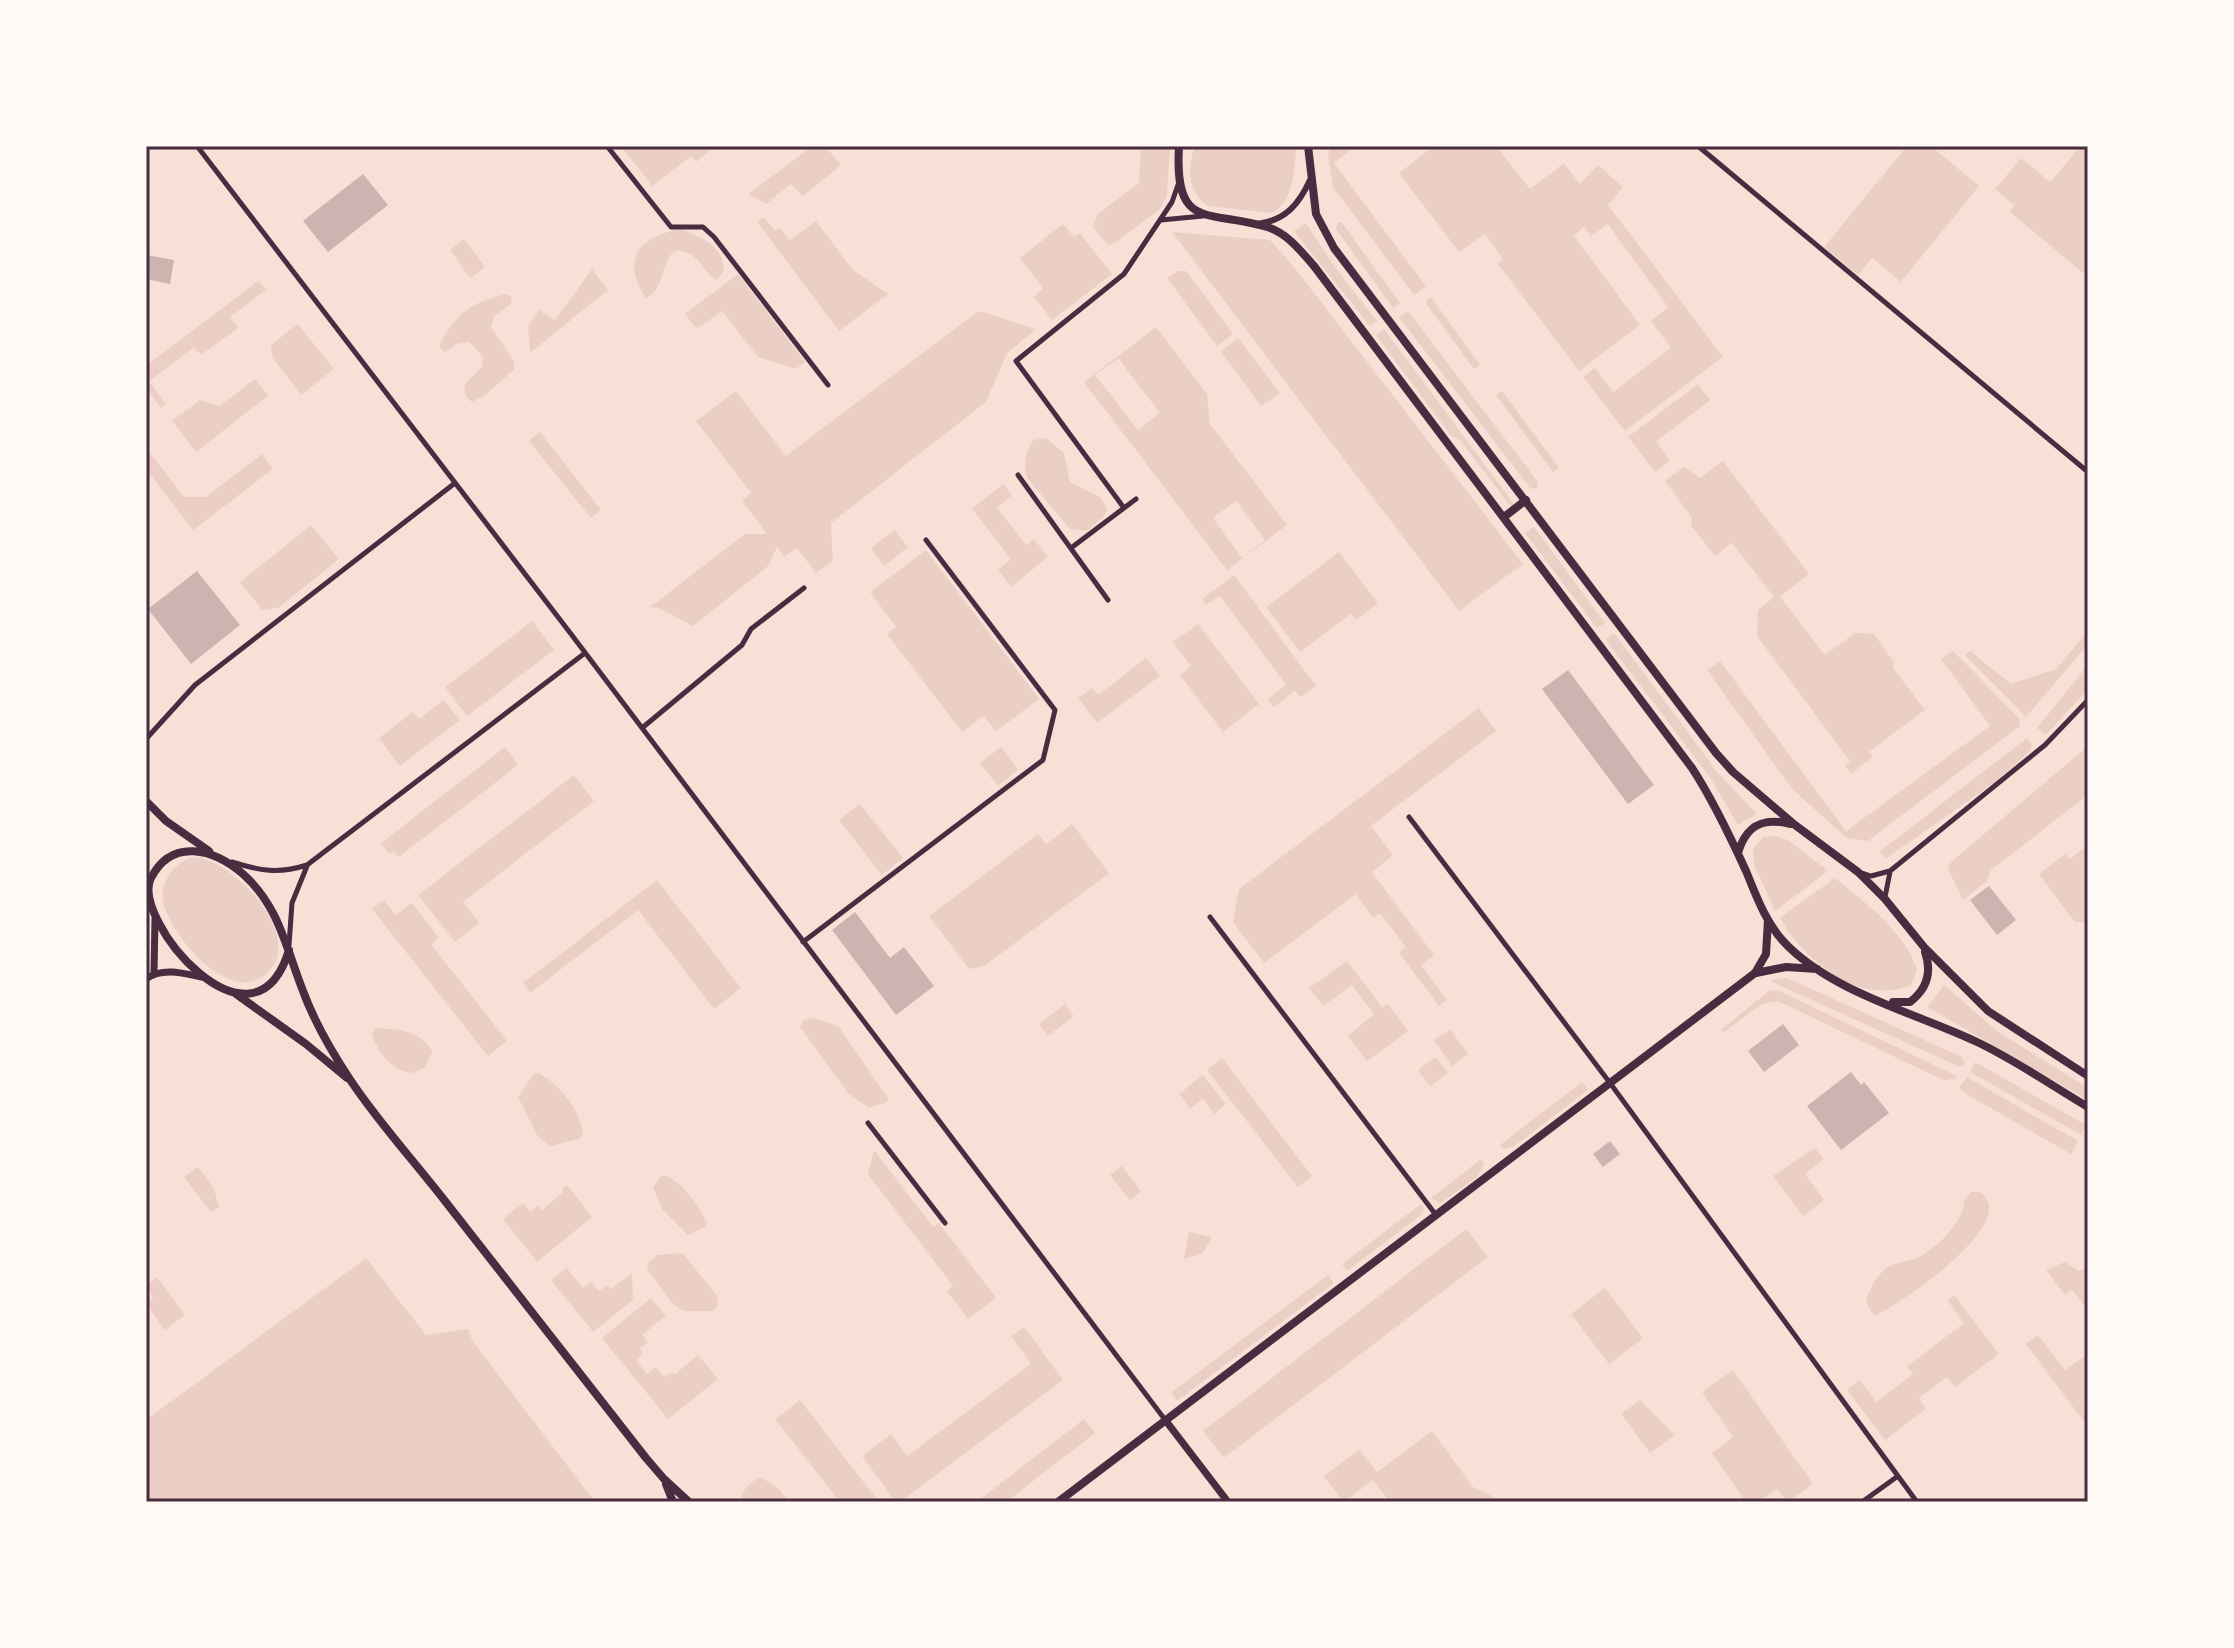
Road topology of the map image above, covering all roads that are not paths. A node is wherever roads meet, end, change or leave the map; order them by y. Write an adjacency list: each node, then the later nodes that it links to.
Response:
1 (197, 146): 14 (street)
2 (607, 146): 11 (street)
3 (1179, 146): 7 (main road)
4 (1698, 146): 12 (street)
5 (1309, 149): 6 (main road)
6 (1311, 178): 10 (street); 16 (main road)
7 (1179, 181): 8 (main road); 9 (street)
8 (1206, 217): 9 (street); 10 (main road)
9 (1160, 220): 17 (street)
10 (1254, 224): 18 (main road)
11 (828, 385)
12 (2088, 472)
13 (1018, 475): 20 (street)
14 (455, 483): 23 (street); 26 (street)
15 (1136, 499): 17 (street)
16 (1526, 500): 18 (main road); 29 (main road)
17 (1124, 508): 20 (street)
18 (1504, 517): 30 (main road)
19 (926, 540): 40 (street)
20 (1071, 548): 22 (street)
21 (804, 588): 25 (street)
22 (1108, 600)
23 (585, 653): 25 (street); 32 (street)
24 (2087, 703): 33 (street)
25 (642, 729): 40 (street)
26 (146, 739)
27 (146, 801): 31 (main road)
28 (1409, 817): 52 (street)
29 (1795, 825): 30 (main road); 34 (main road)
30 (1738, 854): 39 (main road)
31 (220, 858): 32 (street); 35 (main road); 42 (main road)
32 (307, 865): 42 (street)
33 (1890, 871): 34 (street); 36 (street)
34 (1858, 872): 36 (main road)
35 (147, 887): 37 (main road)
36 (1885, 899): 41 (main road)
37 (154, 911): 44 (main road); 46 (main road)
38 (1210, 917): 55 (street)
39 (1768, 920): 43 (main road); 45 (main road)
40 (803, 942): 57 (street)
41 (1924, 947): 49 (main road); 50 (main road)
42 (289, 950): 48 (main road); 51 (main road)
43 (1817, 969): 45 (main road); 49 (main road)
44 (154, 973): 46 (main road); 47 (main road)
45 (1755, 973): 52 (main road)
46 (201, 977): 48 (main road)
47 (146, 979)
48 (235, 994): 51 (main road)
49 (1876, 998): 53 (main road)
50 (2088, 1076)
51 (351, 1081): 59 (main road)
52 (1610, 1083): 55 (main road); 58 (street)
53 (2088, 1107)
54 (868, 1123): 56 (street)
55 (1436, 1215): 57 (main road)
56 (945, 1223)
57 (1166, 1421): 62 (main road); 63 (main road)
58 (1898, 1476): 64 (street); 65 (street)
59 (664, 1479): 60 (main road); 61 (main road)
60 (673, 1502)
61 (689, 1502)
62 (1058, 1502)
63 (1228, 1502)
64 (1862, 1502)
65 (1917, 1502)

